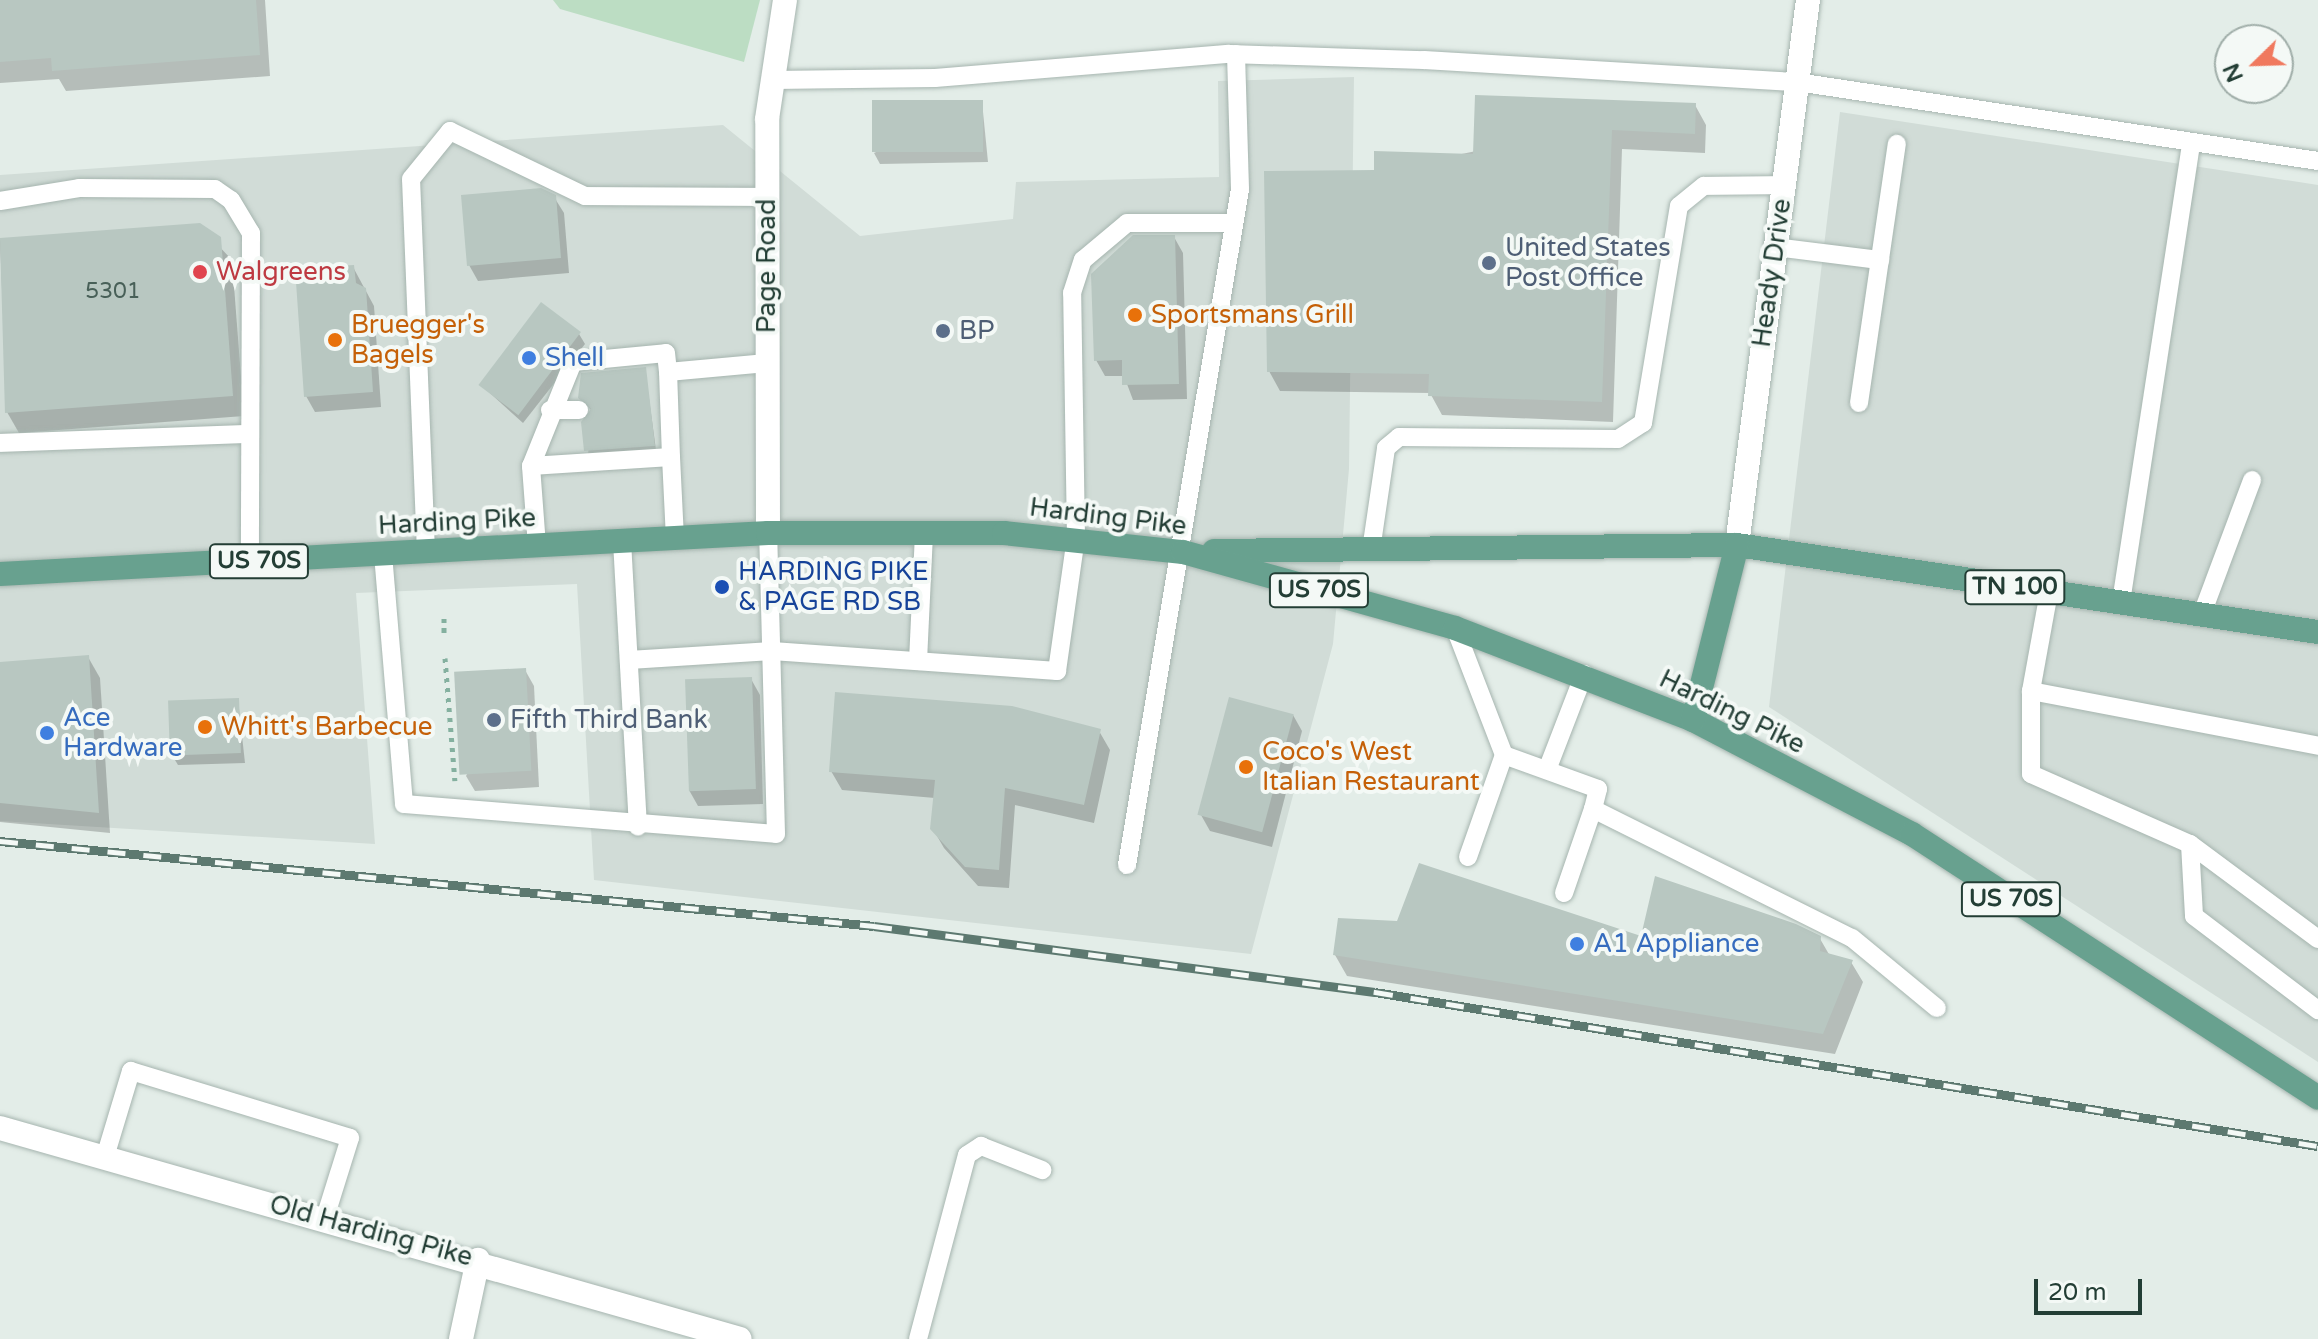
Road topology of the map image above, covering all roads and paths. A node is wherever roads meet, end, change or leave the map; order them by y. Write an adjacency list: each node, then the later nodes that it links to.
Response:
1 (785, 0): 4 (street, Page Road)
2 (1808, 0): 5 (street, Heady Drive)
3 (1236, 54): 4 (lane); 5 (lane); 12 (lane)
4 (772, 80): 10 (street, Page Road)
5 (1797, 82): 6 (lane); 9 (street, Heady Drive)
6 (2191, 142): 8 (lane); 41 (lane)
7 (1897, 144): 14 (lane)
8 (2318, 161)
9 (1784, 185): 13 (street, Heady Drive); 34 (lane)
10 (767, 197): 15 (street, Page Road); 35 (lane)
11 (0, 201): 22 (lane)
12 (1232, 223): 30 (lane); 36 (lane)
13 (1775, 247): 14 (lane); 32 (street, Heady Drive)
14 (1880, 260): 18 (lane)
15 (767, 363): 16 (lane); 28 (street, Page Road)
16 (668, 372): 17 (lane); 20 (lane)
17 (669, 401): 19 (lane); 24 (lane)
18 (1859, 403)
19 (650, 404)
20 (550, 410): 21 (lane); 25 (lane)
21 (579, 410)
22 (250, 434): 23 (lane); 38 (lane)
23 (0, 443)
24 (671, 457): 25 (lane); 29 (lane)
25 (531, 466): 33 (lane)
26 (2252, 480): 42 (lane)
27 (924, 532): 28 (main road, Harding Pike / US 70S); 30 (main road, Harding Pike / US 70S); 50 (lane)
28 (768, 533): 29 (main road, Harding Pike / US 70S); 47 (lane)
29 (675, 538): 31 (main road, Harding Pike / US 70S)
30 (1076, 538): 36 (main road, Harding Pike / US 70S); 50 (lane)
31 (622, 541): 33 (main road, Harding Pike / US 70S); 49 (lane)
32 (1737, 545): 34 (main road, TN 100); 40 (main road, TN 100); 53 (main road)
33 (537, 546): 35 (main road, Harding Pike / US 70S)
34 (1371, 550): 36 (main road, TN 100)
35 (426, 552): 37 (main road, Harding Pike / US 70S)
36 (1183, 552): 44 (main road, Harding Pike / US 70S); 62 (lane)
37 (383, 554): 38 (main road, Harding Pike / US 70S); 59 (lane)
38 (250, 561): 39 (main road, Harding Pike / US 70S)
39 (0, 574)
40 (2049, 592): 41 (main road, TN 100); 52 (lane)
41 (2121, 602): 42 (main road, TN 100)
42 (2202, 614): 45 (main road, TN 100)
43 (444, 618): 46 (path)
44 (1455, 628): 51 (main road, Harding Pike / US 70S); 55 (lane)
45 (2318, 632)
46 (444, 634)
47 (772, 651): 49 (lane); 50 (lane); 59 (lane)
48 (445, 658): 57 (path)
49 (629, 660): 59 (lane)
50 (918, 661)
51 (1584, 674): 53 (main road, Harding Pike / US 70S); 56 (lane)
52 (2031, 691): 54 (lane); 60 (lane)
53 (1693, 720): 67 (main road, Harding Pike / US 70S)
54 (2318, 746)
55 (1504, 755): 56 (lane); 61 (lane)
56 (1547, 770): 58 (lane)
57 (455, 781)
58 (1593, 809): 63 (lane); 65 (lane)
59 (638, 827)
60 (2190, 844): 64 (lane); 66 (lane)
61 (1468, 857)
62 (1127, 865)
63 (1564, 893)
64 (2318, 939)
65 (1937, 1008)
66 (2318, 1010)
67 (2318, 1098)
68 (0, 1128): 69 (street, Old Harding Pike)
69 (105, 1157): 71 (street, Old Harding Pike); 71 (lane)
70 (1042, 1170): 75 (lane)
71 (325, 1218): 72 (street, Old Harding Pike)
72 (478, 1260): 73 (street); 74 (street, Old Harding Pike)
73 (461, 1339)
74 (740, 1339)
75 (918, 1339)

